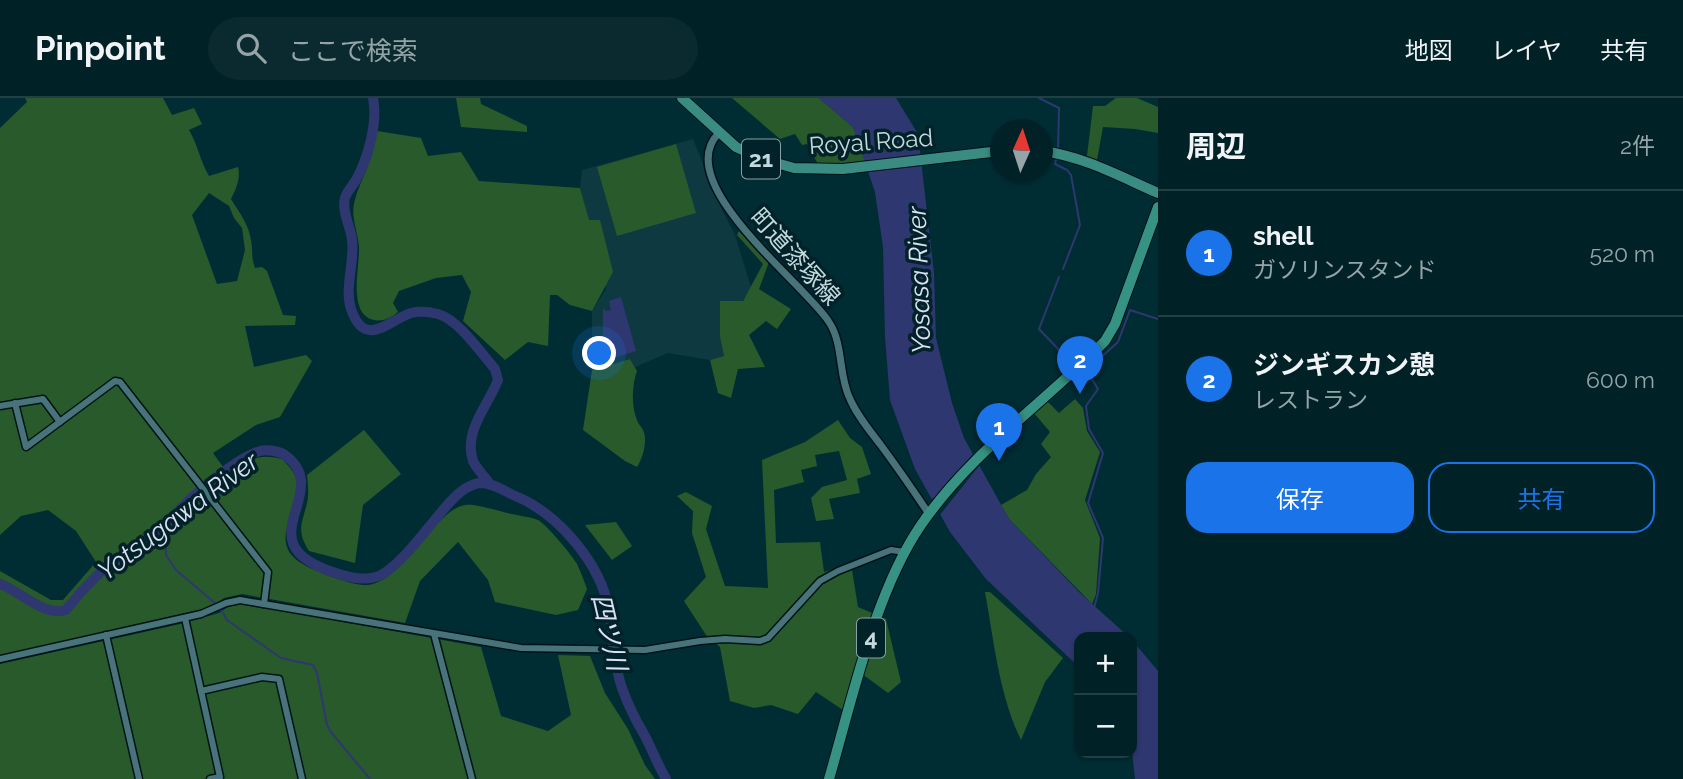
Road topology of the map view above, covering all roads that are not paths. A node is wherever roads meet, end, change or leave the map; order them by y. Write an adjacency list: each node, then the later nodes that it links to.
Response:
1 (682, 98): 2 (main road, Royal Road / 21)
2 (719, 132): 3 (main road, Royal Road / 21); 10 (street, 町道漆塚線)
3 (990, 152)
4 (1053, 152): 5 (main road)
5 (1158, 193)
6 (1158, 207): 10 (highway, 4)
7 (15, 404): 8 (street); 9 (street); 9 (street)
8 (0, 406)
9 (60, 422): 12 (street)
10 (932, 510): 11 (highway, 4)
11 (905, 552): 14 (street); 22 (highway, 4)
12 (264, 604): 13 (street); 14 (street)
13 (185, 618): 15 (street); 17 (street)
14 (434, 634): 21 (street)
15 (106, 635): 16 (street); 18 (street)
16 (0, 659)
17 (201, 691): 19 (street); 20 (street)
18 (139, 779)
19 (210, 779)
20 (302, 779)
21 (472, 779)
22 (829, 779)

